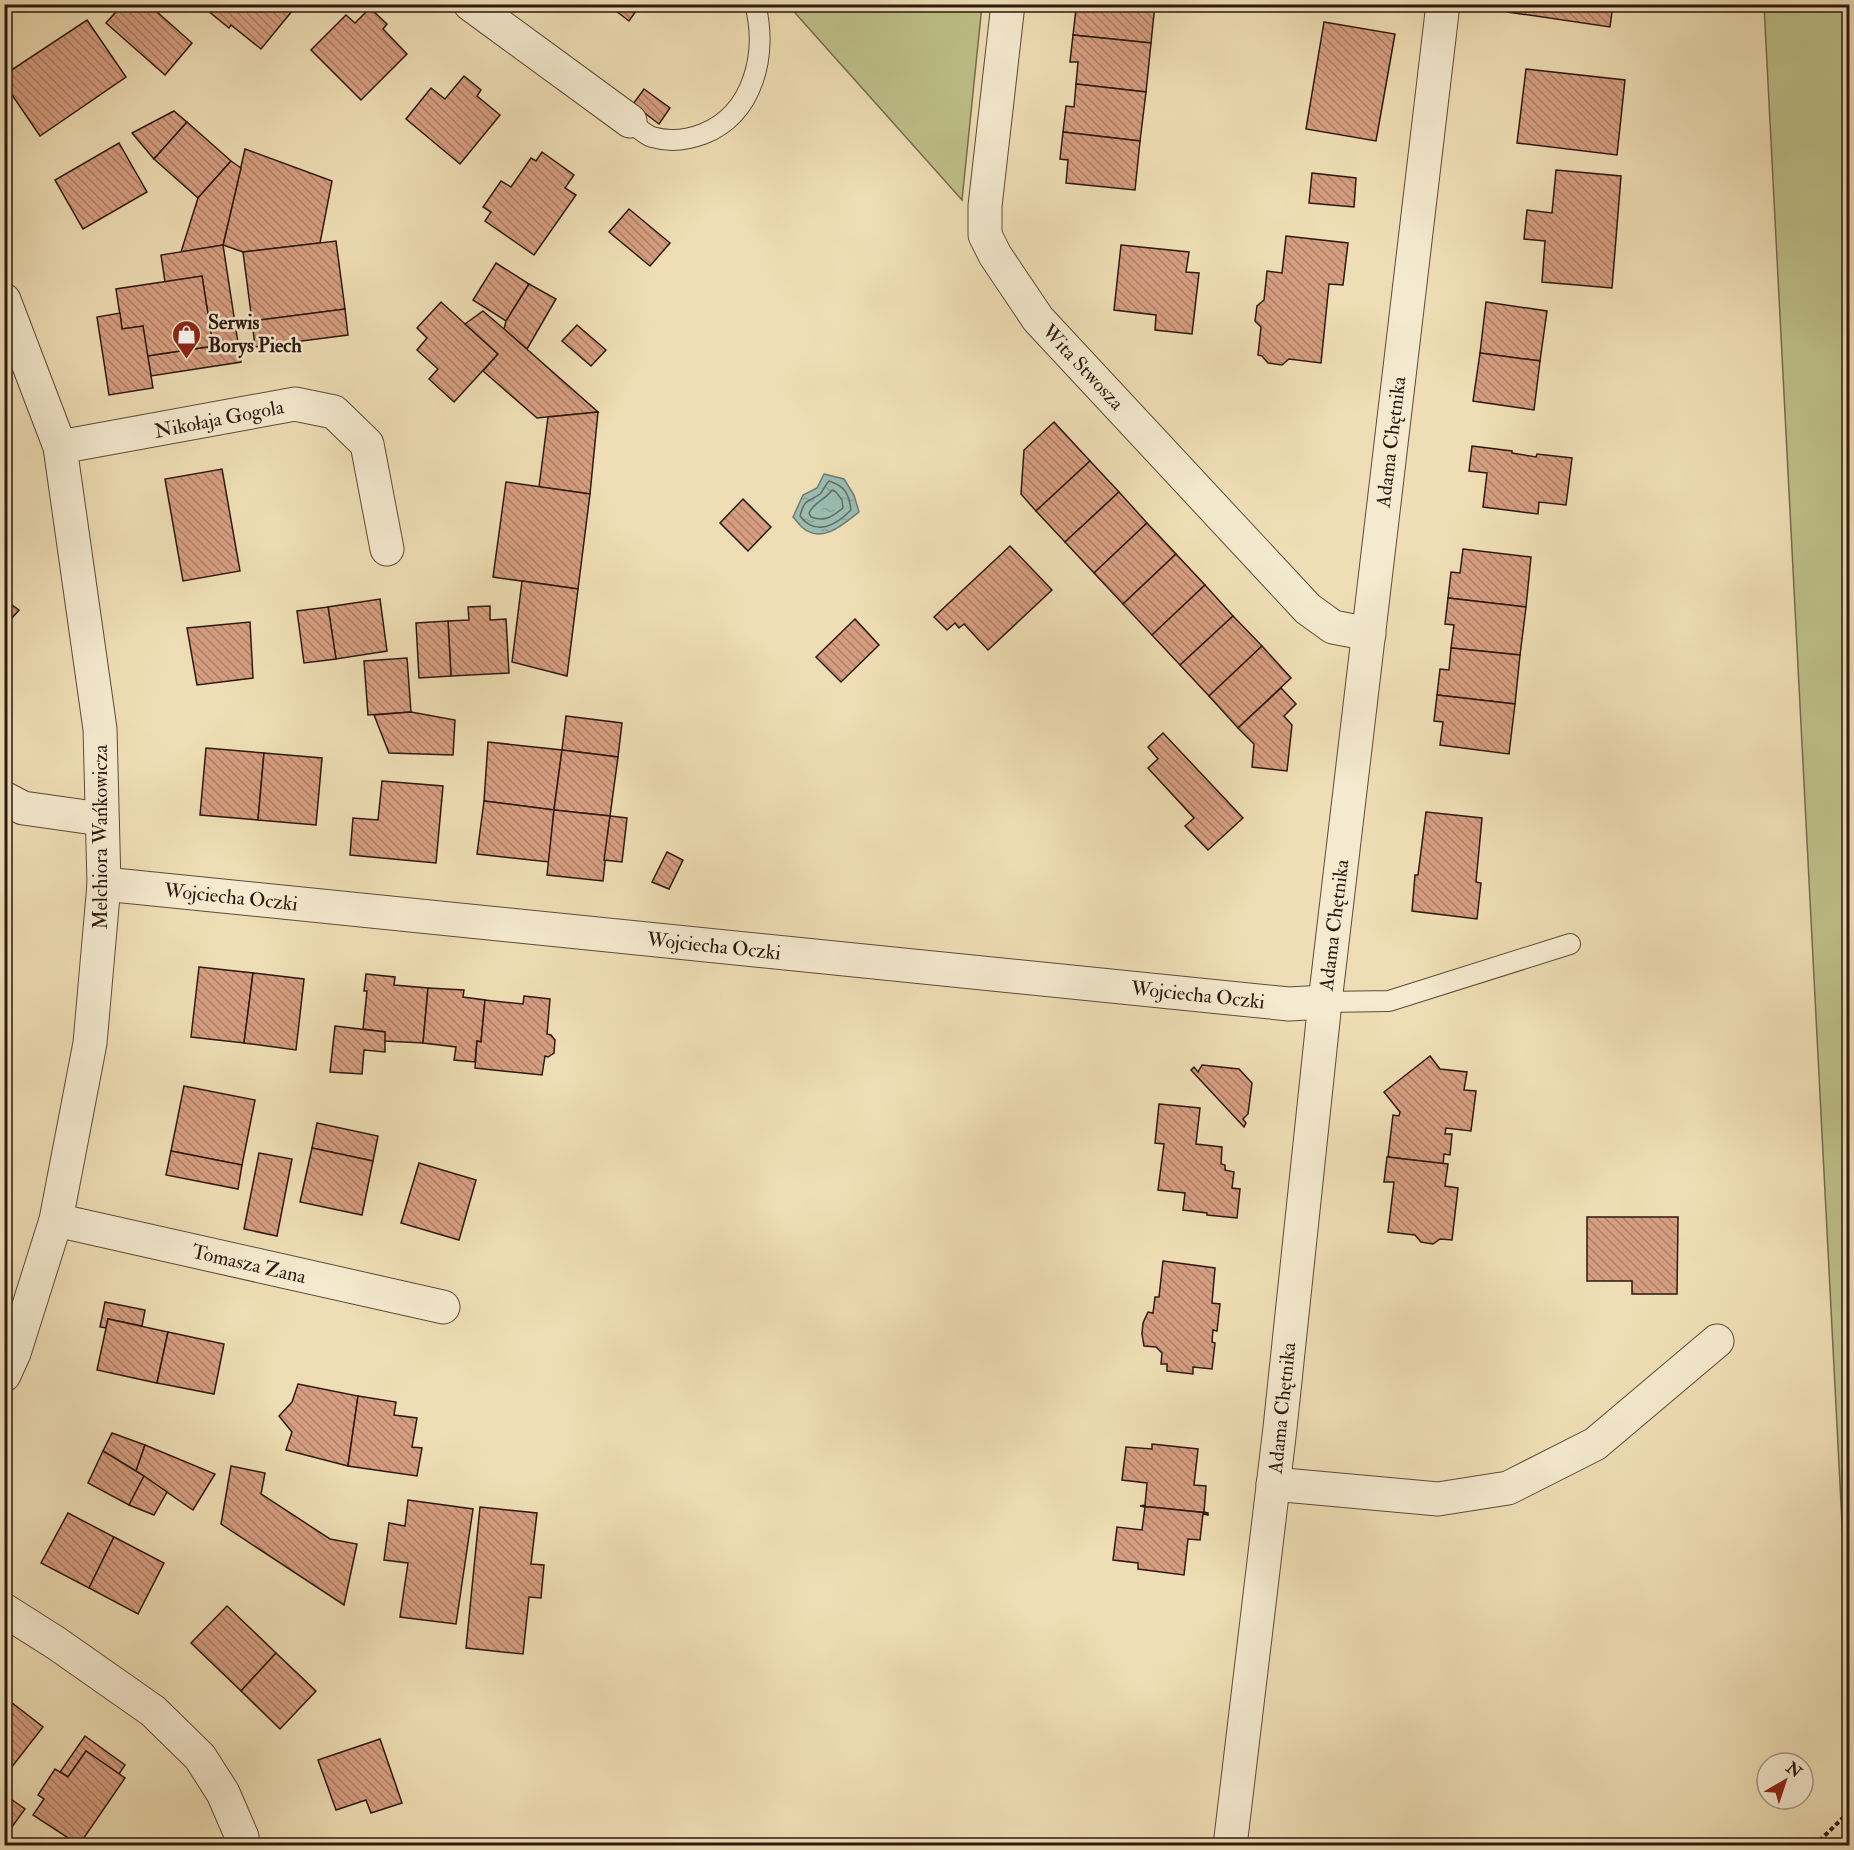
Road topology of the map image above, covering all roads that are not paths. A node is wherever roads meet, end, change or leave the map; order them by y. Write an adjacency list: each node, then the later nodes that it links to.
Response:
1 (470, 4): 5 (street)
2 (755, 4): 5 (lane)
3 (1008, 4): 9 (street, Wita Stwosza)
4 (1443, 4): 9 (street, Adama Chętnika)
5 (630, 121)
6 (4, 300): 7 (street, Melchiora Wańkowicza)
7 (60, 447): 8 (street, Nikołaja Gogola); 11 (street, Melchiora Wańkowicza)
8 (387, 549)
9 (1369, 634): 14 (street, Adama Chętnika)
10 (4, 798): 11 (street)
11 (101, 819): 12 (street, Melchiora Wańkowicza)
12 (104, 884): 14 (street, Wojciecha Oczki); 15 (street, Melchiora Wańkowicza)
13 (1570, 944): 14 (lane)
14 (1325, 1002): 19 (street, Adama Chętnika)
15 (56, 1220): 16 (street, Tomasza Zana); 18 (street, Melchiora Wańkowicza)
16 (443, 1307)
17 (1717, 1341): 19 (street)
18 (4, 1375)
19 (1273, 1484): 22 (street, Adama Chętnika)
20 (4, 1610): 21 (street)
21 (243, 1845)
22 (1230, 1845)

